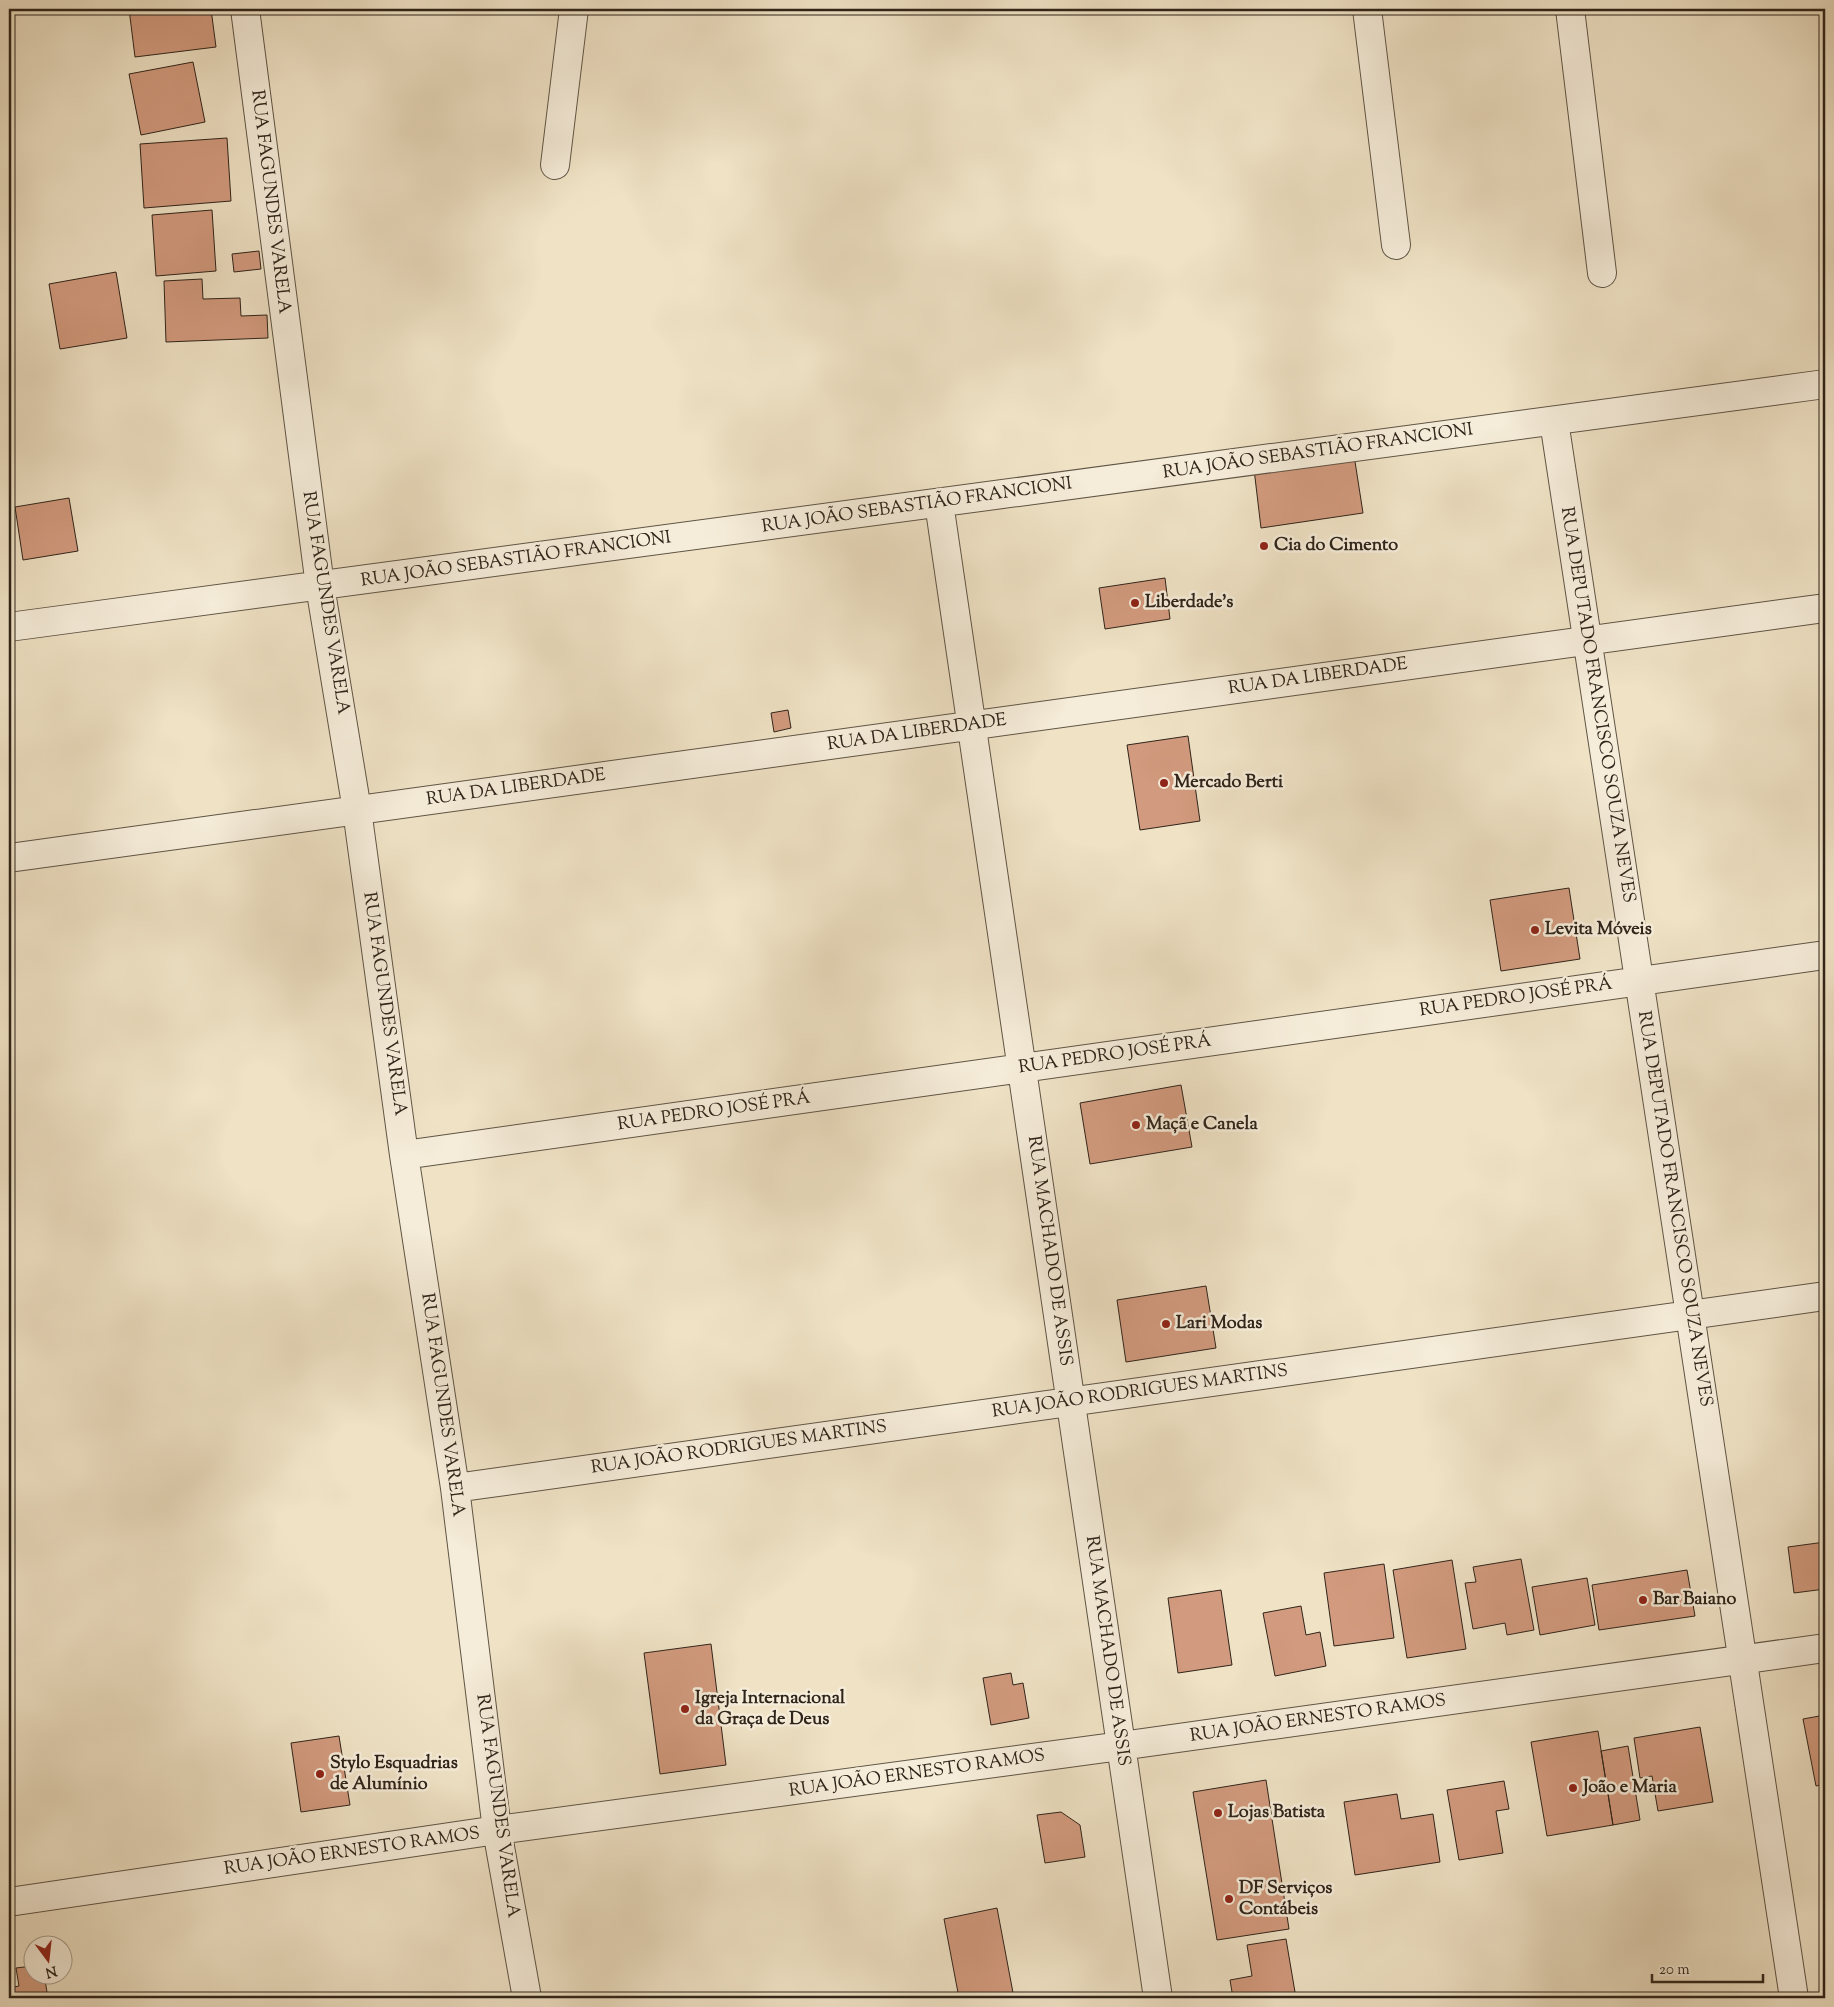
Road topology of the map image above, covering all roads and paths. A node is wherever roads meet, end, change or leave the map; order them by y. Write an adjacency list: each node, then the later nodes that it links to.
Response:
1 (245, 9): 11 (street, RUA FAGUNDES VARELA)
2 (574, 9): 5 (street)
3 (1367, 9): 6 (street)
4 (1570, 9): 7 (street)
5 (555, 164)
6 (1396, 245)
7 (1602, 274)
8 (1825, 384): 9 (street, RUA JOÃO SEBASTIÃO FRANCIONI)
9 (1554, 421): 10 (street, RUA JOÃO SEBASTIÃO FRANCIONI); 14 (street, RUA DEPUTADO FRANCISCO SOUZA NEVES)
10 (939, 503): 11 (street, RUA JOÃO SEBASTIÃO FRANCIONI); 15 (street, RUA MACHADO DE ASSIS)
11 (320, 586): 13 (street, RUA JOÃO SEBASTIÃO FRANCIONI); 16 (street, RUA FAGUNDES VARELA)
12 (1825, 608): 14 (street, RUA DA LIBERDADE)
13 (9, 628)
14 (1588, 640): 15 (street, RUA DA LIBERDADE); 19 (street, RUA DEPUTADO FRANCISCO SOUZA NEVES)
15 (972, 725): 16 (street, RUA DA LIBERDADE); 20 (street, RUA MACHADO DE ASSIS)
16 (358, 810): 17 (street, RUA DA LIBERDADE); 21 (street, RUA FAGUNDES VARELA)
17 (9, 858)
18 (1825, 955): 19 (street, RUA PEDRO JOSÉ PRÁ)
19 (1639, 981): 20 (street, RUA PEDRO JOSÉ PRÁ); 23 (street, RUA DEPUTADO FRANCISCO SOUZA NEVES)
20 (1022, 1068): 21 (street, RUA PEDRO JOSÉ PRÁ); 24 (street, RUA MACHADO DE ASSIS)
21 (404, 1155): 25 (street, RUA FAGUNDES VARELA)
22 (1825, 1296): 23 (street, RUA JOÃO RODRIGUES MARTINS)
23 (1691, 1315): 24 (street, RUA JOÃO RODRIGUES MARTINS); 27 (street, RUA DEPUTADO FRANCISCO SOUZA NEVES)
24 (1071, 1402): 25 (street, RUA JOÃO RODRIGUES MARTINS); 28 (street, RUA MACHADO DE ASSIS)
25 (455, 1488): 29 (street, RUA FAGUNDES VARELA)
26 (1825, 1648): 27 (street, RUA JOÃO ERNESTO RAMOS)
27 (1742, 1659): 28 (street, RUA JOÃO ERNESTO RAMOS); 33 (street, RUA DEPUTADO FRANCISCO SOUZA NEVES)
28 (1121, 1746): 29 (street, RUA JOÃO ERNESTO RAMOS); 32 (street, RUA MACHADO DE ASSIS)
29 (497, 1830): 30 (street, RUA JOÃO ERNESTO RAMOS); 31 (street, RUA FAGUNDES VARELA)
30 (9, 1902)
31 (527, 1998)
32 (1158, 1998)
33 (1794, 1998)

